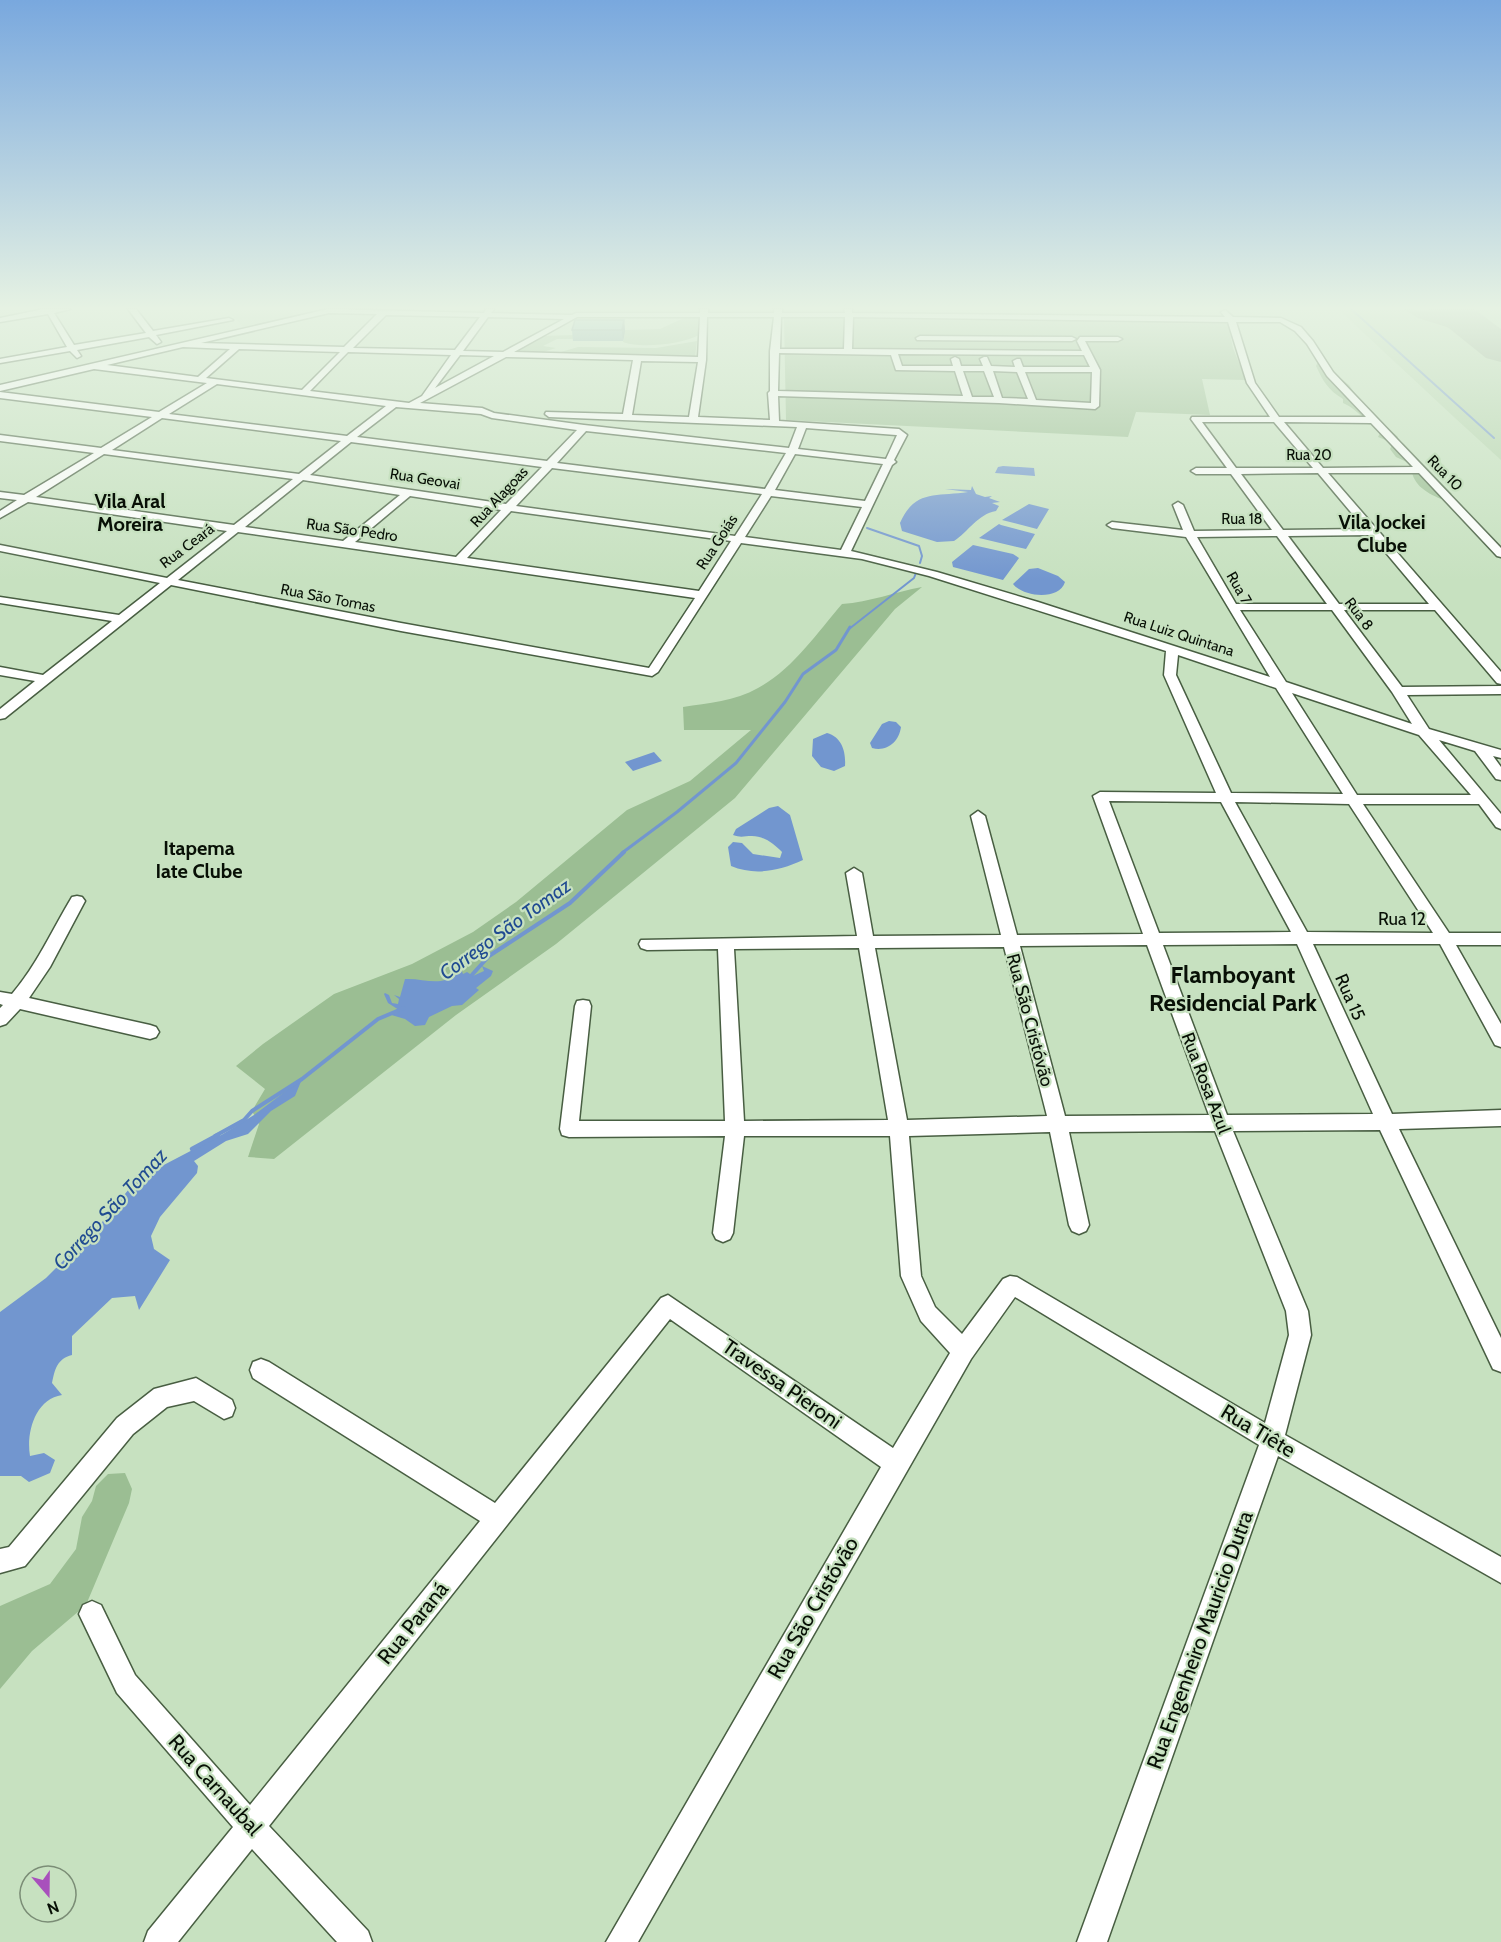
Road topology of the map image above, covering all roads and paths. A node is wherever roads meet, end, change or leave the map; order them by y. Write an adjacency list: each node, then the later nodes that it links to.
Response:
1 (34, 400): 17 (street)
2 (187, 400): 17 (street)
3 (361, 400): 14 (street)
4 (420, 400): 15 (street)
5 (630, 400): 18 (street)
6 (696, 400): 21 (street)
7 (773, 400): 22 (street)
8 (987, 400): 9 (street)
9 (999, 400): 13 (street)
10 (1095, 400): 13 (street)
11 (1263, 400): 19 (street)
12 (1355, 400): 20 (street, Rua 10)
13 (1033, 402)
14 (394, 404): 15 (street); 26 (street, Rua Ceará)
15 (410, 405): 16 (street)
16 (482, 411): 18 (street); 24 (street)
17 (160, 417): 26 (street); 28 (street)
18 (627, 417): 21 (street)
19 (1276, 419): 20 (street); 31 (street, Rua 8); 32 (street)
20 (1374, 420): 33 (street, Rua 10)
21 (693, 421): 22 (street)
22 (775, 423): 23 (street)
23 (802, 426): 27 (street, Rua Goiás); 29 (street)
24 (584, 428): 27 (street); 30 (street, Rua Alagoas)
25 (0, 438): 28 (street, Rua Geovai)
26 (350, 439): 30 (street); 35 (street, Rua Ceará)
27 (793, 450): 29 (street); 37 (street, Rua Goiás)
28 (104, 451): 35 (street, Rua Geovai); 39 (street)
29 (891, 462): 40 (street)
30 (549, 466): 37 (street); 42 (street, Rua Alagoas)
31 (1233, 470): 32 (street, Rua 20); 34 (street, Rua 20); 48 (street, Rua 8)
32 (1318, 470): 33 (street, Rua 20); 46 (street)
33 (1422, 470): 53 (street, Rua 10)
34 (1196, 471)
35 (301, 477): 36 (street, Rua Geovai); 45 (street, Rua Ceará)
36 (409, 492): 42 (street, Rua Geovai); 50 (street)
37 (768, 493): 40 (street); 49 (street, Rua Goiás)
38 (0, 495): 39 (street, Rua São Pedro)
39 (26, 498): 43 (street); 45 (street, Rua São Pedro)
40 (869, 505): 52 (street)
41 (1178, 505): 47 (street, Rua 7)
42 (510, 508): 49 (street, Rua Geovai); 54 (street, Rua Alagoas)
43 (0, 515)
44 (1112, 525): 47 (street, Rua 18)
45 (237, 528): 50 (street, Rua São Pedro); 55 (street, Rua Ceará)
46 (1372, 532): 48 (street, Rua 18); 59 (street)
47 (1190, 534): 48 (street, Rua 18); 58 (street, Rua 7)
48 (1281, 534): 60 (street, Rua 8)
49 (737, 539): 52 (street, Rua Geovai); 56 (street, Rua Goiás)
50 (345, 545): 54 (street, Rua São Pedro)
51 (0, 548): 55 (street, Rua São Tomas)
52 (845, 552): 62 (street, Rua Luiz Quintana)
53 (1501, 554)
54 (460, 559): 56 (street, Rua São Pedro)
55 (166, 582): 61 (street, Rua Ceará); 64 (street, Rua São Tomas)
56 (700, 595): 64 (street, Rua Goiás)
57 (0, 600): 61 (street)
58 (1232, 607): 60 (street); 67 (street, Rua 7)
59 (1437, 607): 60 (street); 66 (street)
60 (1336, 608): 69 (street, Rua 8)
61 (123, 619): 65 (street, Rua Ceará)
62 (1172, 649): 67 (street, Rua Luiz Quintana); 75 (street, Rua 15)
63 (0, 672): 65 (street)
64 (652, 672)
65 (45, 679): 70 (street, Rua Ceará)
66 (1501, 680)
67 (1280, 684): 71 (street, Rua Luiz Quintana); 77 (street)
68 (1501, 690): 69 (street)
69 (1398, 691): 71 (street, Rua 8)
70 (0, 715)
71 (1424, 732): 72 (street, Rua Luiz Quintana); 76 (street, Rua 8)
72 (1481, 750): 73 (street, Rua Luiz Quintana); 74 (street)
73 (1501, 754)
74 (1501, 776)
75 (1225, 796): 77 (street); 82 (street, Rua 15); 85 (street, Rua Rosa Azul)
76 (1483, 799): 77 (street); 79 (street, Rua 8)
77 (1354, 801): 83 (street)
78 (978, 816): 86 (street, Rua São Cristóvão)
79 (1501, 824)
80 (854, 873): 87 (street)
81 (77, 901): 90 (street)
82 (1302, 938): 83 (street, Rua 12); 85 (street, Rua 12); 96 (street, Rua 15)
83 (1445, 939): 84 (street, Rua 12); 94 (street)
84 (1501, 939)
85 (1152, 940): 86 (street, Rua 12); 97 (street, Rua Rosa Azul)
86 (1010, 941): 87 (street, Rua 12); 98 (street, Rua São Cristóvão)
87 (865, 942): 88 (street, Rua 12); 99 (street)
88 (726, 943): 89 (street, Rua 12); 100 (street)
89 (647, 944)
90 (8, 1000): 92 (street); 93 (street)
91 (583, 1006): 100 (street)
92 (0, 1019)
93 (150, 1032)
94 (1501, 1040)
95 (1501, 1118): 96 (street)
96 (1386, 1122): 97 (street); 107 (street, Rua 15)
97 (1221, 1123): 98 (street); 105 (street, Rua Rosa Azul)
98 (1058, 1124): 99 (street); 101 (street, Rua São Cristóvão)
99 (899, 1128): 100 (street); 106 (street)
100 (735, 1129): 102 (street)
101 (1079, 1225)
102 (723, 1233)
103 (1017, 1287): 106 (street, Rua São Cristóvão); 110 (street, Rua Tiête)
104 (668, 1305): 111 (street, Travessa Pieroni); 112 (street, Rua Paraná)
105 (1300, 1335): 110 (street, Rua Engenheiro Mauricio Dutra)
106 (963, 1351): 111 (street, Rua São Cristóvão)
107 (1501, 1361)
108 (261, 1370): 112 (street)
109 (224, 1408): 113 (street)
110 (1272, 1440): 114 (street, Rua Tiête); 120 (street, Rua Engenheiro Mauricio Dutra)
111 (896, 1464): 119 (street, Rua São Cristóvão)
112 (497, 1518): 116 (street, Rua Paraná)
113 (0, 1561)
114 (1501, 1571)
115 (92, 1614): 116 (street, Rua Carnaubal)
116 (250, 1826): 117 (street, Rua Paraná); 118 (street, Rua Carnaubal)
117 (159, 1942)
118 (357, 1942)
119 (621, 1942)
120 (1092, 1942)

